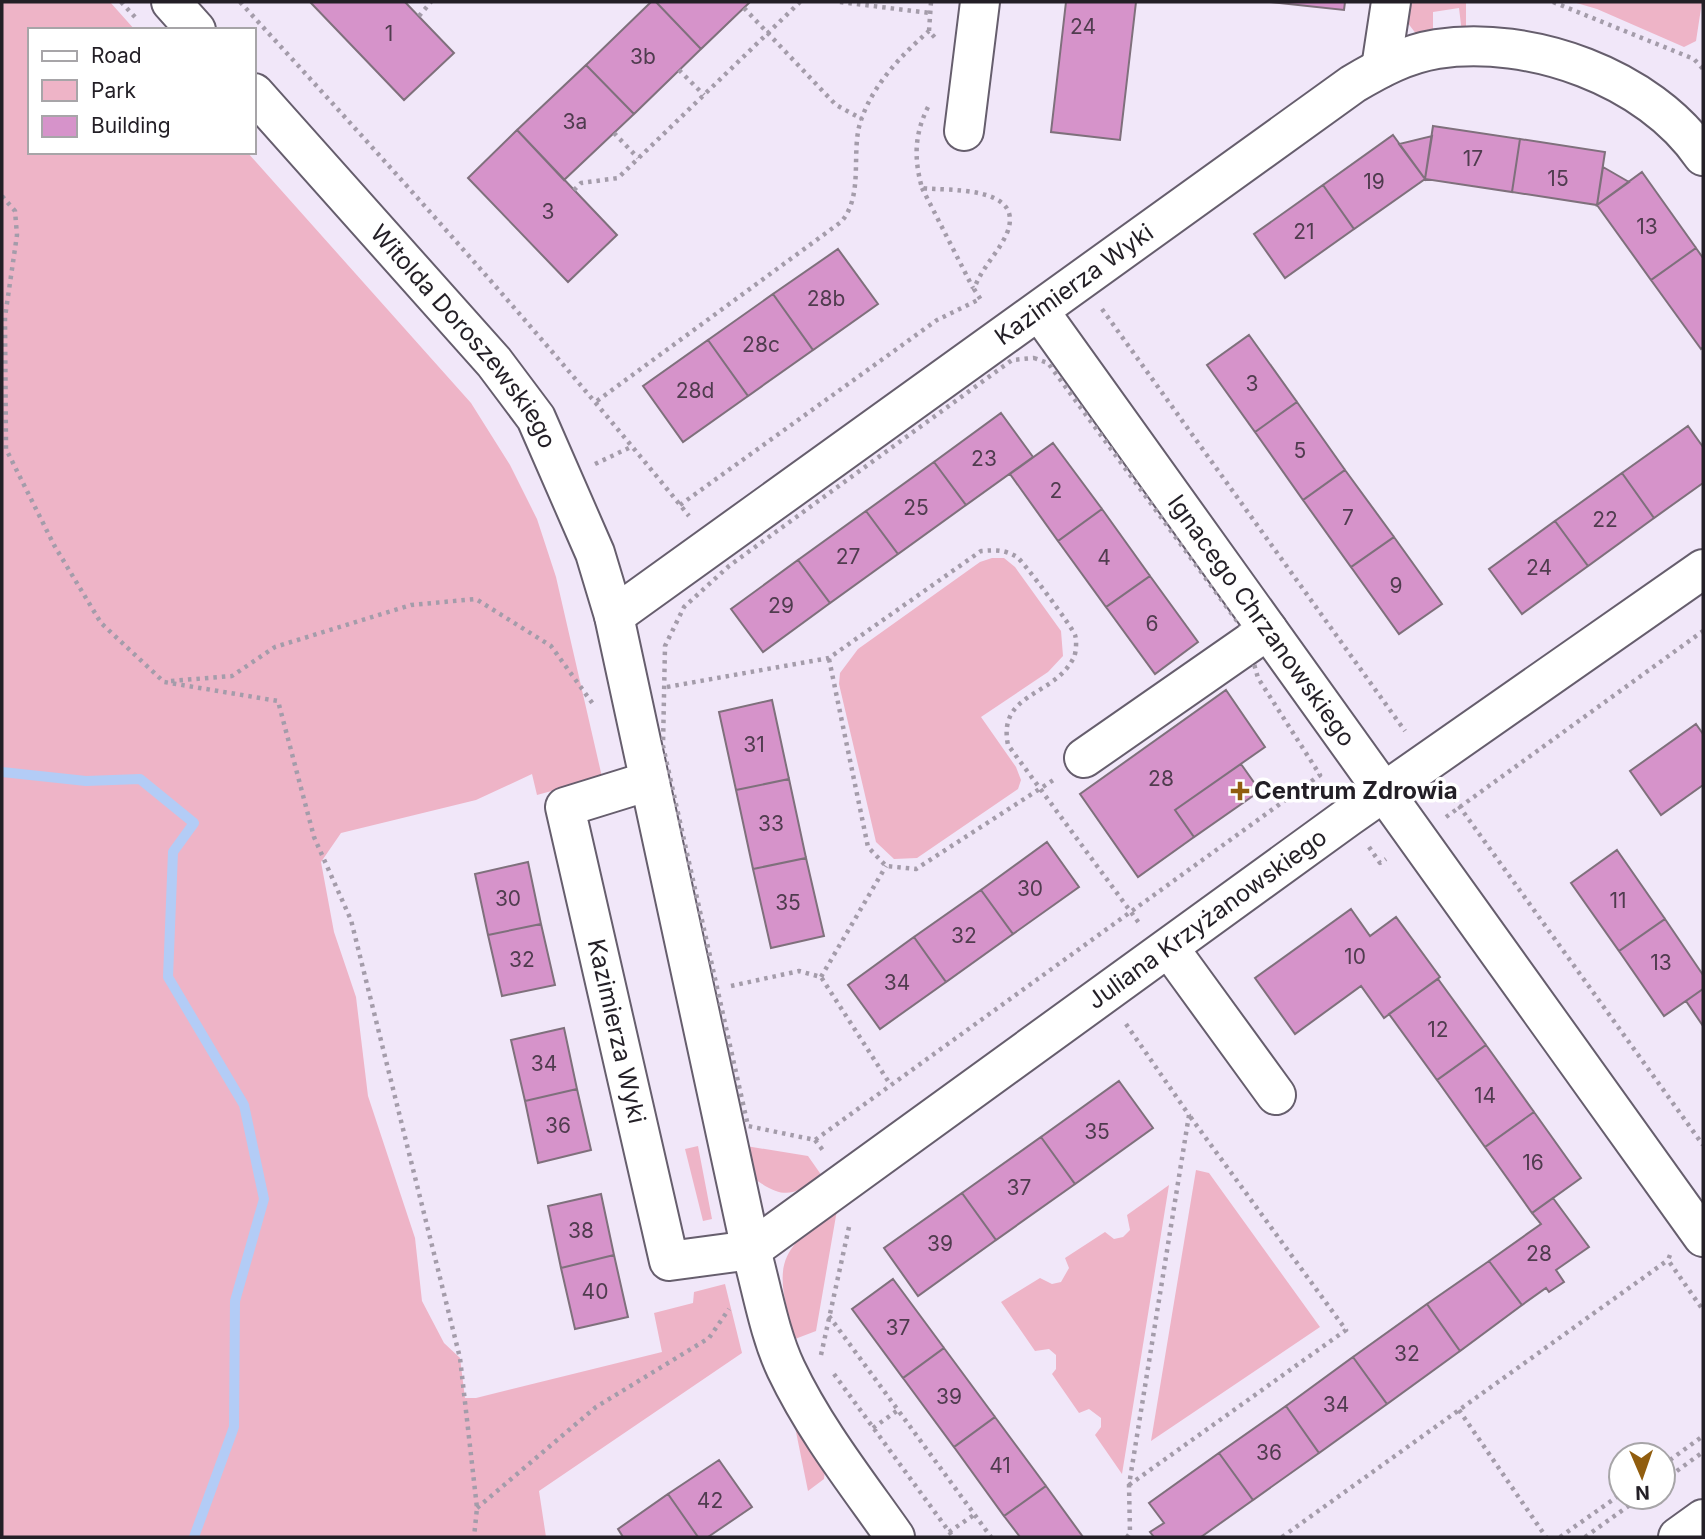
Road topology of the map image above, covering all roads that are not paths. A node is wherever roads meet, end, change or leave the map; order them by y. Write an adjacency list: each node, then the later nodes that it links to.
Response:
1 (171, 2): 4 (street)
2 (1391, 2): 5 (street)
3 (964, 5): 7 (street)
4 (194, 28)
5 (1381, 68): 8 (street, Kazimierza Wyki); 9 (street, Kazimierza Wyki)
6 (256, 95): 11 (street, Witolda Doroszewskiego)
7 (964, 131)
8 (1703, 156)
9 (1040, 312): 11 (street, Kazimierza Wyki); 12 (street, Ignacego Chrzanowskiego)
10 (1703, 569): 15 (street, Juliana Krzyżanowskiego)
11 (614, 616): 14 (street)
12 (1258, 637): 13 (street); 15 (street, Ignacego Chrzanowskiego)
13 (1084, 758)
14 (649, 781): 19 (street); 19 (street, Kazimierza Wyki)
15 (1386, 791): 16 (street, Juliana Krzyżanowskiego); 18 (street, Ignacego Chrzanowskiego)
16 (1165, 951): 17 (street); 19 (street, Juliana Krzyżanowskiego)
17 (1276, 1095)
18 (1687, 1243)
19 (751, 1250): 21 (street)
20 (1703, 1519): 22 (street)
21 (894, 1537)
22 (1678, 1537)

